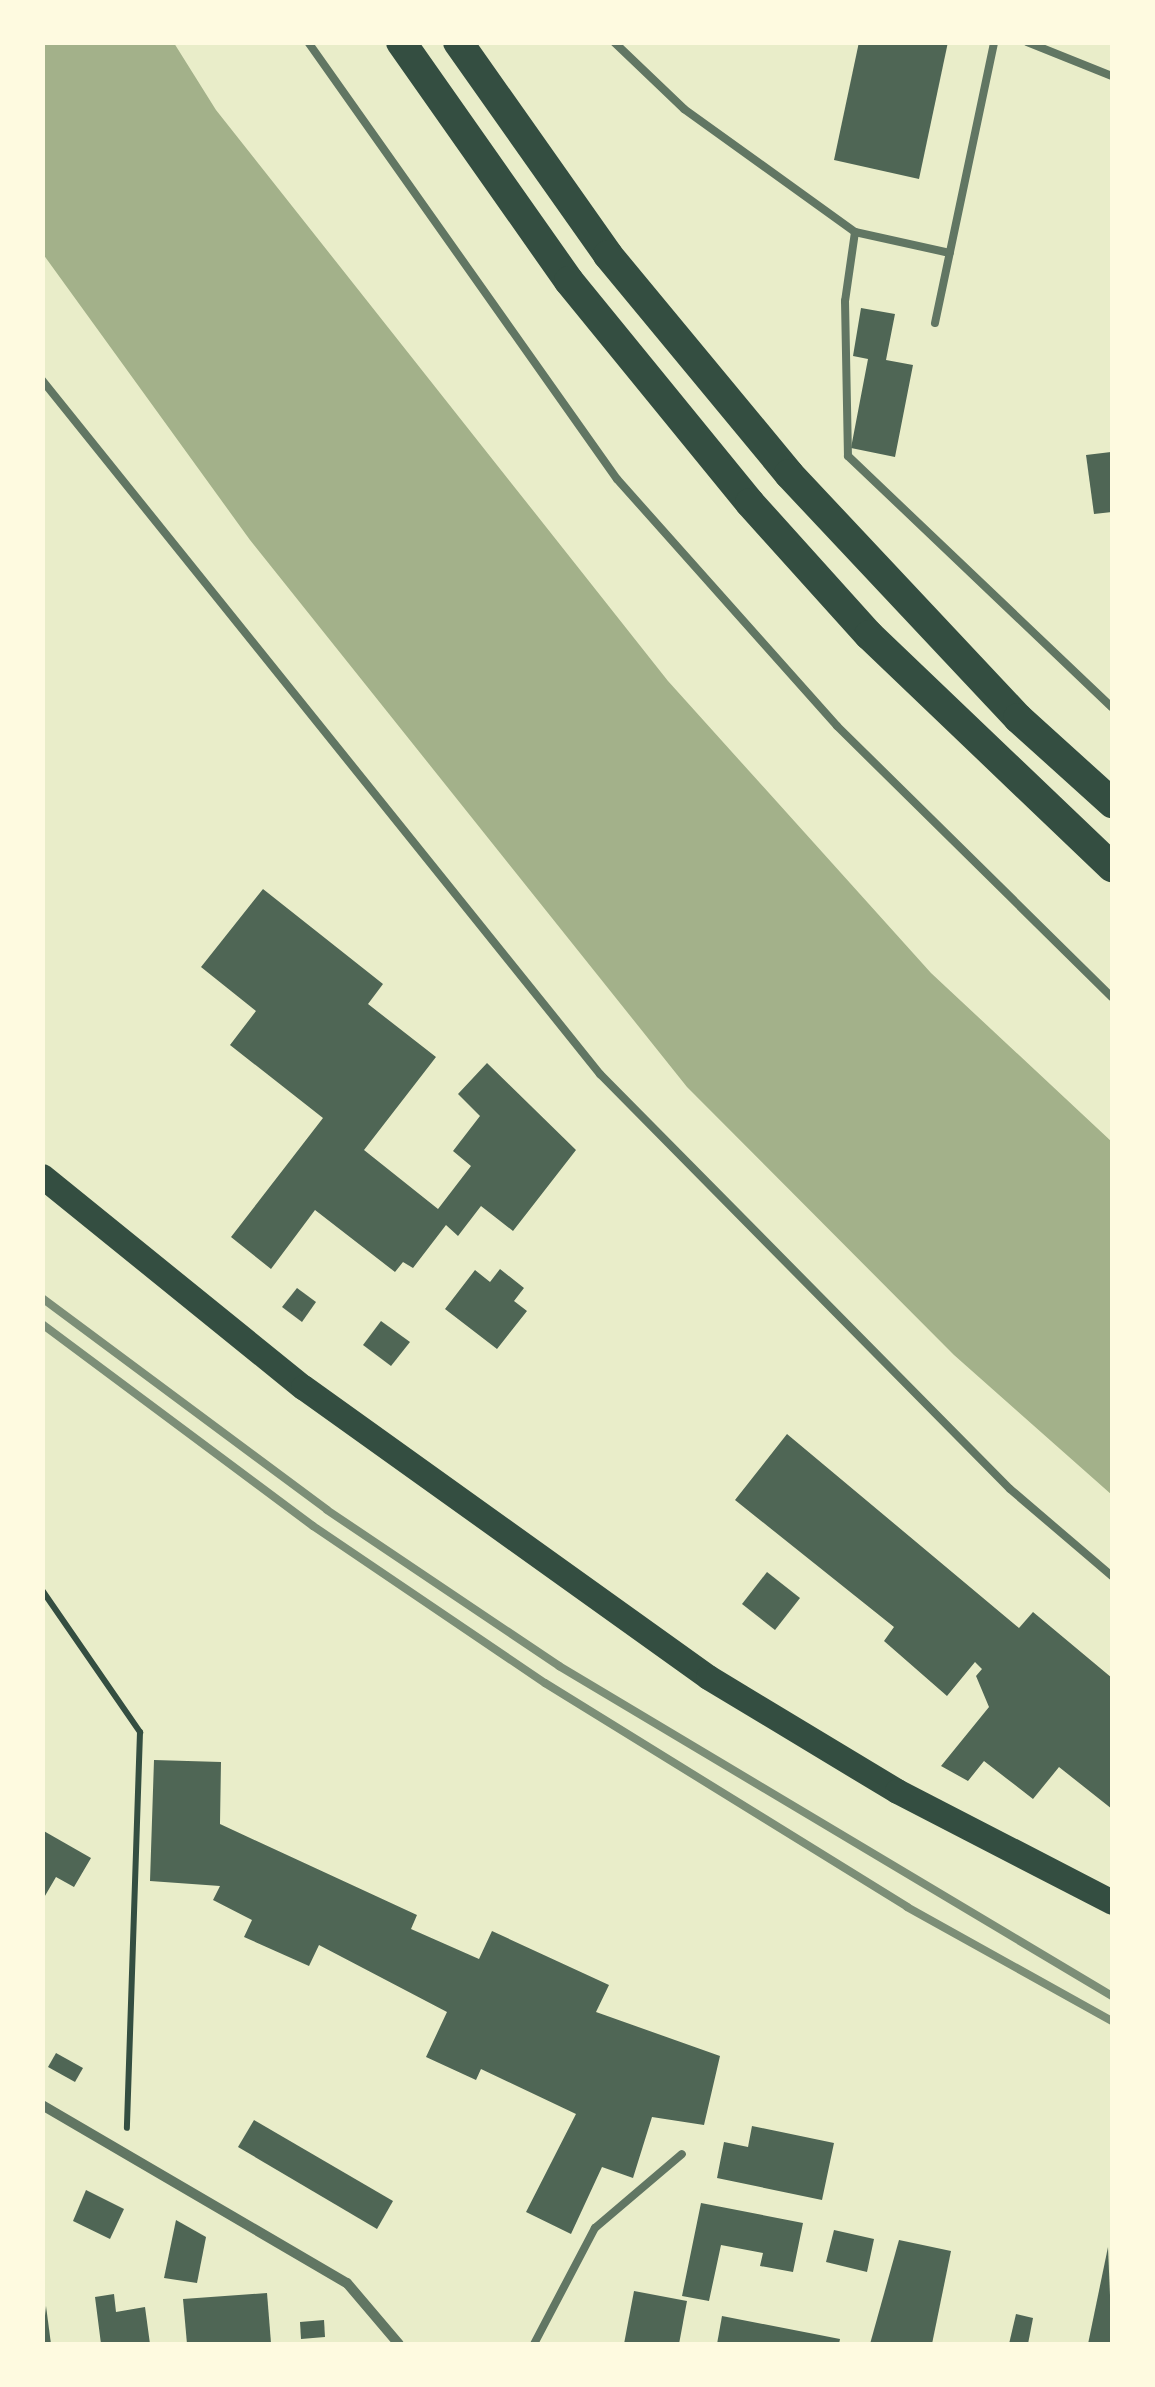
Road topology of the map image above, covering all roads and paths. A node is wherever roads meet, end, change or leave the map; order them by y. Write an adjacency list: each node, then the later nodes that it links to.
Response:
1 (308, 42): 15 (lane)
2 (402, 42): 14 (highway)
3 (458, 42): 13 (highway)
4 (614, 42): 8 (lane)
5 (994, 42): 9 (lane)
6 (1027, 42): 7 (lane)
7 (1112, 76)
8 (855, 232): 9 (lane); 12 (lane)
9 (950, 254): 10 (lane)
10 (935, 323)
11 (42, 380): 17 (lane)
12 (1112, 707)
13 (1112, 804)
14 (1112, 866)
15 (1112, 997)
16 (42, 1176): 19 (main road)
17 (1112, 1576)
18 (42, 1590): 21 (path)
19 (1112, 1902)
20 (42, 2105): 21 (street)
21 (126, 2153): 23 (street)
22 (682, 2154): 24 (lane)
23 (400, 2344)
24 (534, 2344)

